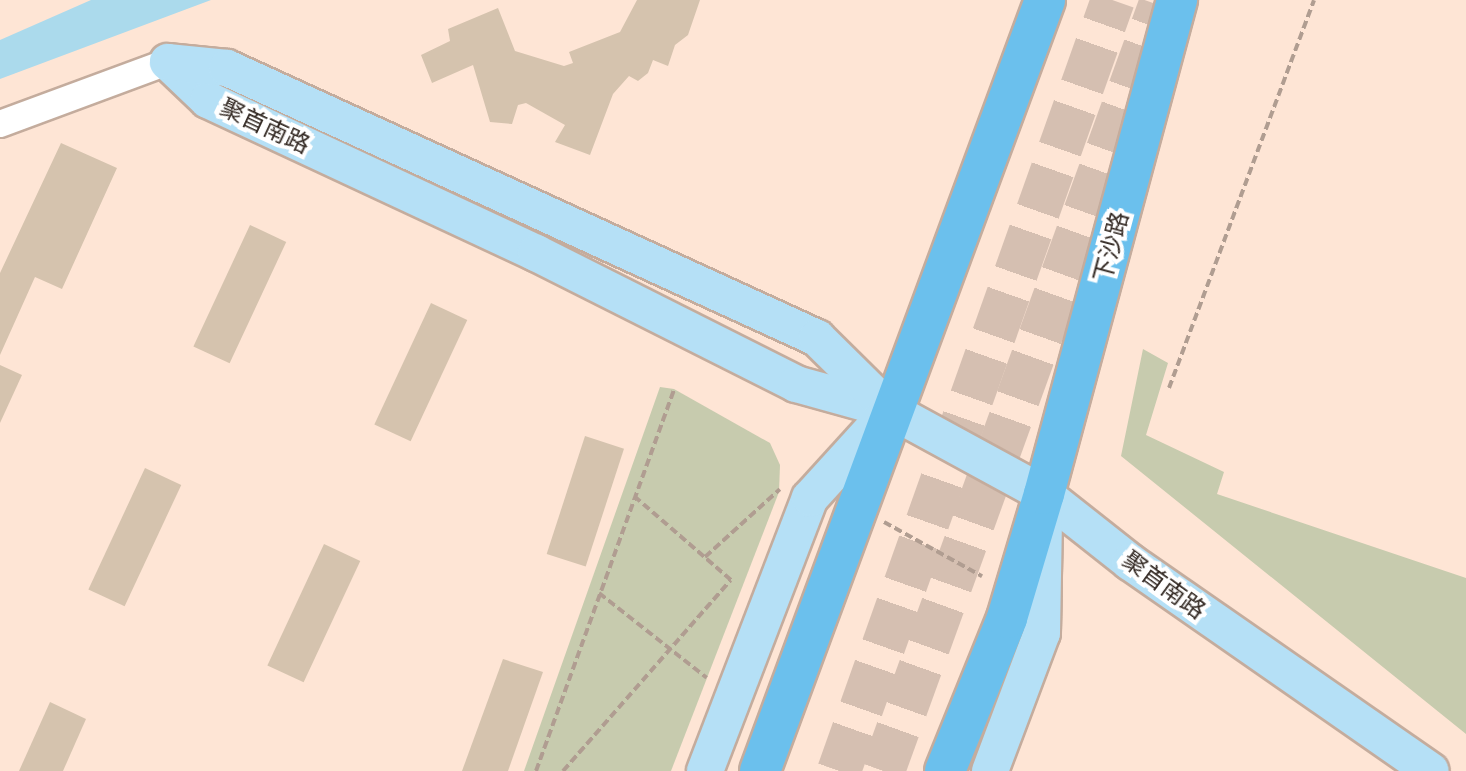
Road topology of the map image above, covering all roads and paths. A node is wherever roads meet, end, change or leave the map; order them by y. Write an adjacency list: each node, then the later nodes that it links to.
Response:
1 (1045, 0): 8 (main road)
2 (1177, 0): 9 (main road, 下沙路)
3 (1314, 0): 6 (path)
4 (168, 62): 5 (street); 8 (street, 聚首南路); 8 (street, 聚首南路)
5 (0, 124)
6 (1169, 388)
7 (674, 389): 10 (path)
8 (890, 410): 9 (street, 聚首南路); 16 (street); 17 (main road)
9 (1044, 494): 18 (main road, 下沙路); 19 (street, 下沙路); 20 (street, 聚首南路)
10 (634, 496): 11 (path); 12 (path)
11 (599, 593): 12 (path); 14 (path)
12 (670, 648): 13 (path); 15 (path)
13 (707, 678)
14 (536, 771)
15 (563, 771)
16 (705, 771)
17 (760, 771)
18 (945, 771)
19 (990, 771)
20 (1431, 771)

